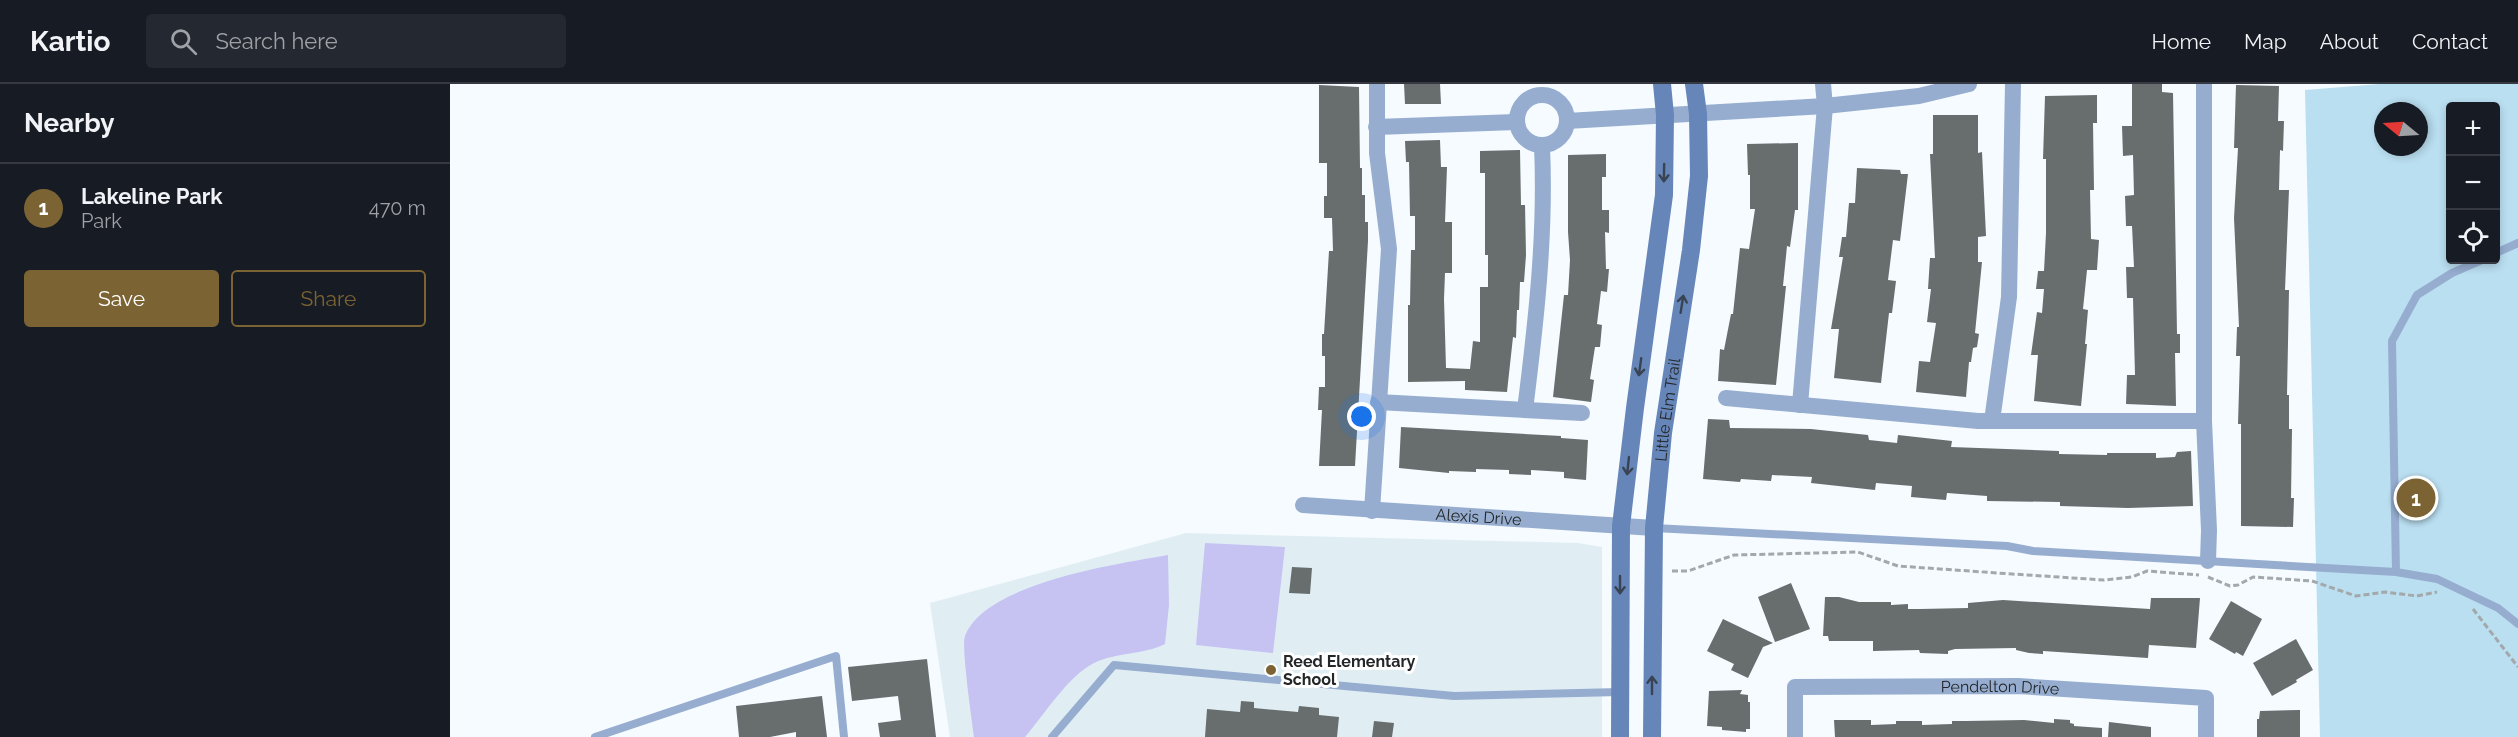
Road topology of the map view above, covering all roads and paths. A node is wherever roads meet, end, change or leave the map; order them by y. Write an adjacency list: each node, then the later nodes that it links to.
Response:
1 (1377, 84): 14 (street)
2 (1662, 84): 11 (street, Little Elm Trail)
3 (1694, 84): 10 (street, Little Elm Trail)
4 (1823, 84): 9 (street)
5 (1969, 84): 9 (street)
6 (2013, 84): 24 (street)
7 (2204, 84): 25 (street)
8 (1538, 89): 12 (street); 13 (street)
9 (1825, 106): 10 (street); 21 (street)
10 (1698, 114): 11 (street); 29 (street, Little Elm Trail, one-way to 10)
11 (1665, 115): 12 (street); 28 (street, Little Elm Trail, one-way to 28)
12 (1567, 121): 15 (street)
13 (1516, 122): 14 (street); 15 (street)
14 (1376, 127): 20 (street)
15 (1542, 146): 22 (street)
16 (2518, 243): 17 (lane)
17 (2500, 251)
18 (2473, 264): 32 (lane)
19 (1726, 398): 21 (street)
20 (1378, 402): 22 (street); 27 (street)
21 (1800, 405): 24 (street)
22 (1525, 410): 23 (street)
23 (1582, 413)
24 (1992, 421): 25 (street)
25 (2204, 421): 30 (street)
26 (1303, 505): 27 (street, Alexis Drive)
27 (1372, 511): 28 (street, Alexis Drive)
28 (1621, 526): 29 (street, Alexis Drive); 37 (street, Little Elm Trail, one-way to 37)
29 (1654, 528): 30 (lane); 42 (street, Little Elm Trail, one-way to 29)
30 (2208, 561): 32 (lane)
31 (1672, 571): 33 (path)
32 (2396, 572): 35 (lane)
33 (2445, 595)
34 (2468, 605): 36 (path)
35 (2518, 624)
36 (2518, 667)
37 (1620, 692): 40 (lane); 41 (street, Little Elm Trail)
38 (595, 737): 39 (lane)
39 (844, 737)
40 (1052, 737)
41 (1620, 737)
42 (1652, 737)
43 (1795, 737): 44 (street, Pendelton Drive)
44 (2206, 737)

